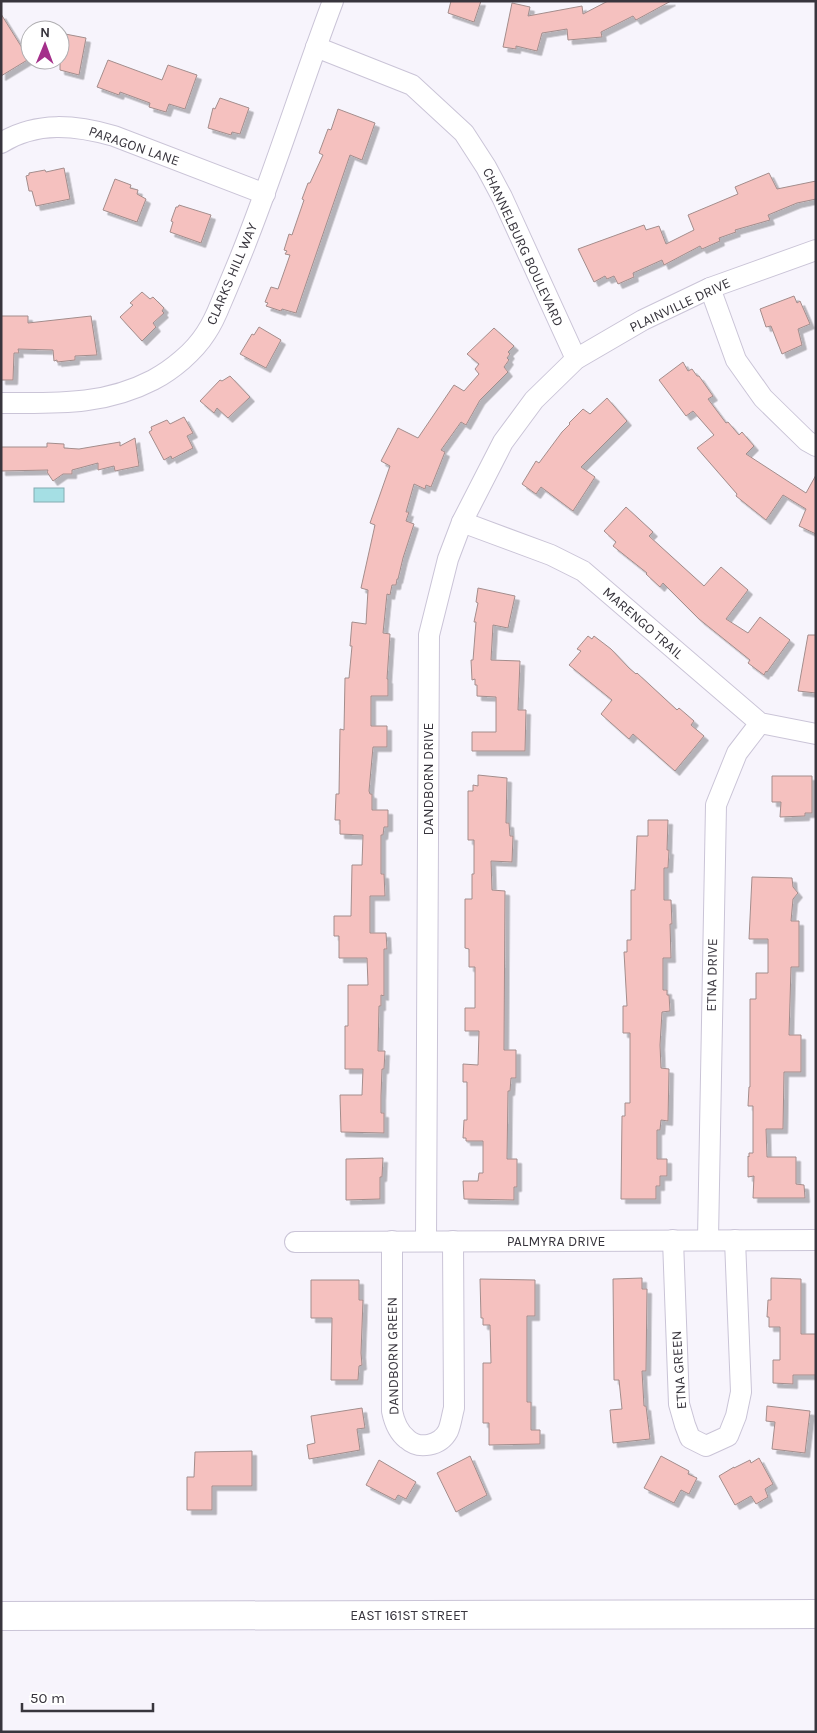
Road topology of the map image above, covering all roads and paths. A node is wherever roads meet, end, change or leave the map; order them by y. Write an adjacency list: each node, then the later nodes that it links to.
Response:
1 (333, 1): 2 (street, CLARKS HILL WAY)
2 (316, 48): 4 (street, CLARKS HILL WAY); 7 (street, CHANNELBURG BOULEVARD)
3 (1, 143): 4 (street, PARAGON LANE)
4 (265, 194): 8 (street, CLARKS HILL WAY)
5 (816, 250): 6 (street, PLAINVILLE DRIVE)
6 (710, 288): 7 (street, PLAINVILLE DRIVE); 9 (street)
7 (576, 359): 10 (street, DANDBORN DRIVE)
8 (1, 403)
9 (816, 446)
10 (462, 522): 11 (street, MARENGO TRAIL); 18 (street, DANDBORN DRIVE)
11 (760, 723): 12 (street, MARENGO TRAIL); 14 (street, ETNA DRIVE)
12 (816, 734)
13 (674, 1240): 14 (street, PALMYRA DRIVE); 15 (street, ETNA GREEN); 19 (street, PALMYRA DRIVE)
14 (708, 1240): 15 (street, PALMYRA DRIVE)
15 (735, 1240): 16 (street, PALMYRA DRIVE)
16 (816, 1240)
17 (392, 1241): 18 (street, PALMYRA DRIVE); 19 (street, DANDBORN GREEN); 20 (street, PALMYRA DRIVE)
18 (426, 1241): 19 (street, PALMYRA DRIVE)
19 (452, 1241)
20 (295, 1242)
21 (816, 1614): 22 (street, EAST 161ST STREET)
22 (1, 1616)

